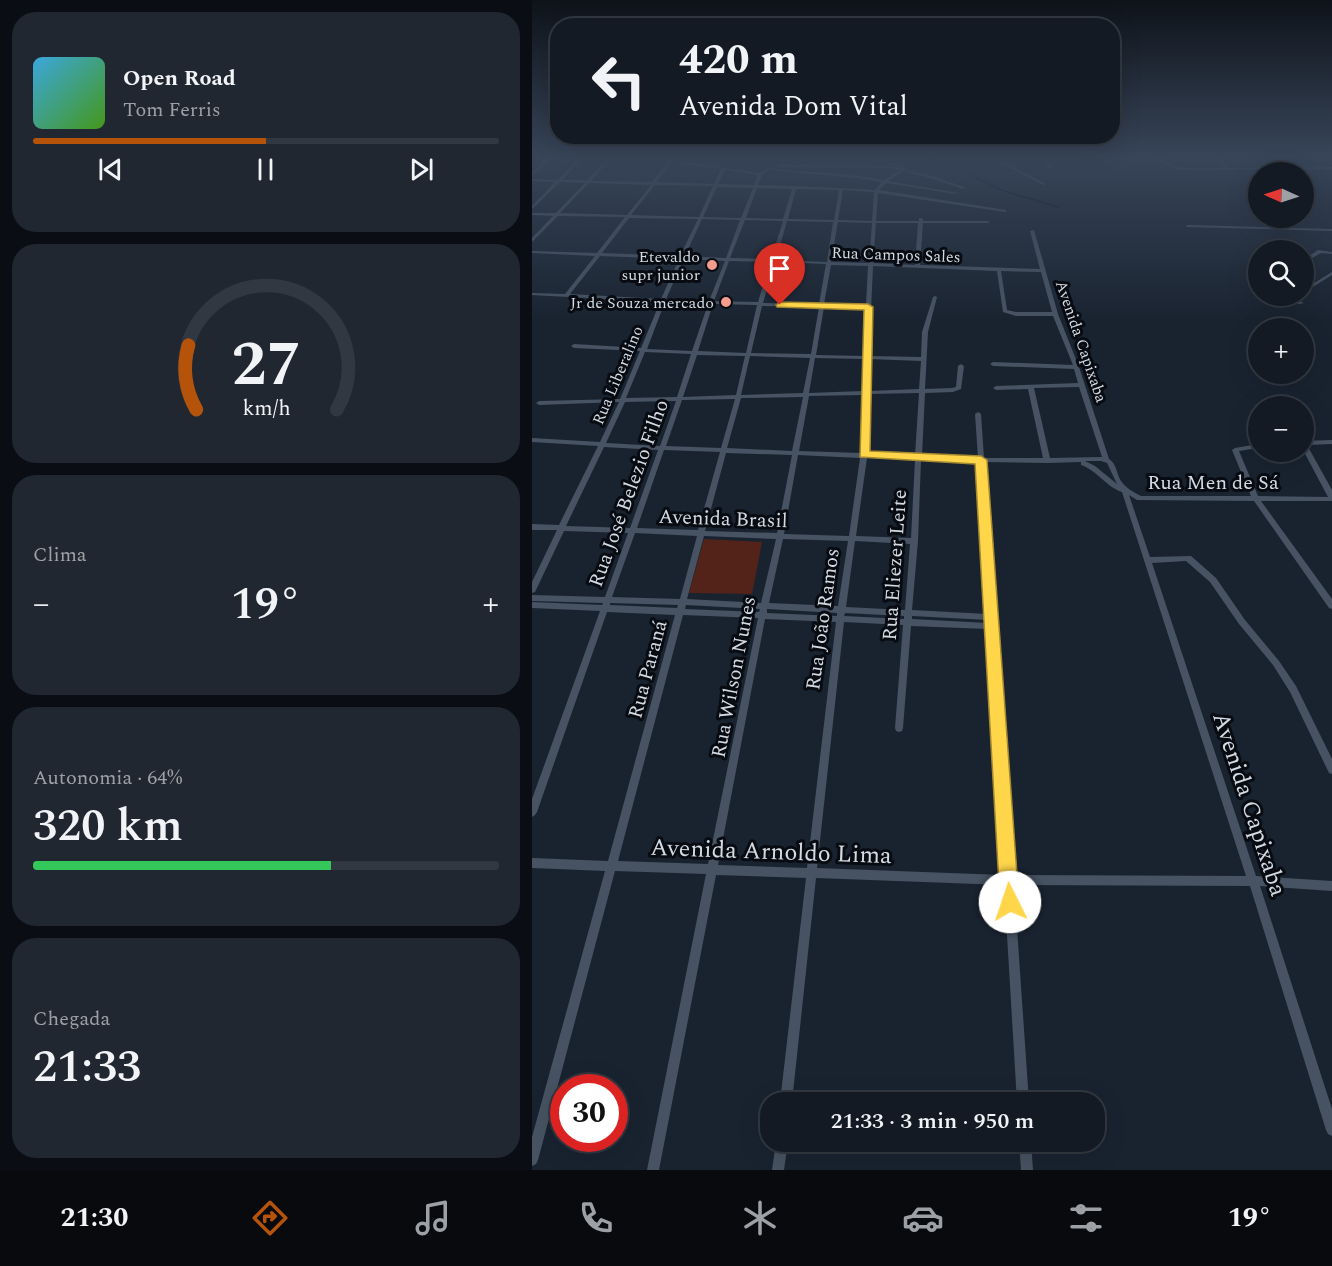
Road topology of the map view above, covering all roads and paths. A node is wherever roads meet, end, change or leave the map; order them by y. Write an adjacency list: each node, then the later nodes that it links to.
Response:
1 (540, 212): 8 (street)
2 (631, 212): 9 (street)
3 (704, 212): 10 (street, Rua Liberalino)
4 (744, 212): 11 (street, Rua José Belezio Filho)
5 (787, 212): 12 (street, Rua Paraná)
6 (836, 212): 13 (street, Rua Wilson Nunes)
7 (875, 212): 14 (street, Rua João Ramos)
8 (558, 213): 9 (street); 19 (street)
9 (628, 215): 10 (street); 23 (street)
10 (702, 217): 11 (street); 24 (street, Rua Liberalino)
11 (742, 217): 12 (street); 25 (street, Rua José Belezio Filho)
12 (785, 218): 13 (street); 26 (street, Rua Paraná)
13 (834, 219): 14 (street); 27 (street, Rua Wilson Nunes)
14 (875, 220): 15 (street); 28 (street, Rua João Ramos)
15 (921, 221): 15 (street); 29 (street)
16 (1188, 226): 17 (street)
17 (1332, 230)
18 (1032, 231): 31 (street, Avenida Capixaba)
19 (532, 241)
20 (532, 252): 23 (street, Rua Campos Sales)
21 (1332, 253): 22 (street)
22 (1314, 255)
23 (598, 256): 24 (street, Rua Campos Sales); 35 (street)
24 (682, 258): 25 (street, Rua Campos Sales); 37 (street, Rua Liberalino)
25 (727, 260): 26 (street, Rua Campos Sales); 38 (street, Rua José Belezio Filho)
26 (773, 262): 27 (street, Rua Campos Sales); 39 (street, Rua Paraná)
27 (828, 264): 28 (street, Rua Campos Sales); 40 (street, Rua Wilson Nunes)
28 (871, 266): 29 (street, Rua Campos Sales); 41 (street, Rua João Ramos)
29 (917, 267): 30 (street, Rua Campos Sales)
30 (999, 270): 31 (street, Rua Campos Sales); 42 (street)
31 (1043, 271): 42 (street, Avenida Capixaba)
32 (1332, 273): 33 (street)
33 (1314, 285)
34 (532, 294): 35 (street)
35 (566, 296): 37 (street)
36 (935, 297): 49 (street, Rua Eliezer Leite)
37 (663, 301): 38 (street); 44 (street, Rua Liberalino)
38 (711, 303): 39 (street); 45 (street, Rua José Belezio Filho)
39 (760, 304): 40 (street); 46 (street, Rua Paraná)
40 (822, 306): 41 (street); 47 (street, Rua Wilson Nunes)
41 (868, 307): 48 (street, Rua João Ramos)
42 (1055, 314): 52 (street, Avenida Capixaba)
43 (574, 346): 44 (street)
44 (645, 349): 45 (street); 61 (street, Rua Liberalino)
45 (695, 353): 46 (street); 60 (street, Rua José Belezio Filho)
46 (749, 353): 47 (street); 59 (street, Rua Paraná)
47 (813, 356): 48 (street); 58 (street, Rua Wilson Nunes)
48 (869, 358): 49 (street); 57 (street, Rua João Ramos)
49 (923, 359): 56 (street, Rua Eliezer Leite)
50 (993, 364): 52 (street)
51 (961, 366): 56 (street)
52 (1076, 367): 53 (street, Avenida Capixaba)
53 (1081, 384): 54 (street); 78 (street, Avenida Capixaba)
54 (1031, 387): 55 (street); 75 (street)
55 (996, 388)
56 (921, 390): 57 (street); 73 (street, Rua Eliezer Leite)
57 (866, 392): 58 (street); 72 (street, Rua João Ramos)
58 (805, 394): 59 (street); 71 (street, Rua Wilson Nunes)
59 (738, 397): 60 (street); 70 (street, Rua Paraná)
60 (679, 400): 61 (street); 69 (street, Rua José Belezio Filho)
61 (622, 402): 62 (street); 67 (street, Rua Liberalino)
62 (540, 403)
63 (978, 414): 74 (street)
64 (532, 440): 67 (street)
65 (1332, 442): 66 (street)
66 (1314, 443)
67 (602, 444): 69 (street); 84 (street, Rua Liberalino)
68 (1248, 447): 82 (street)
69 (661, 448): 70 (street); 85 (street, Rua José Belezio Filho)
70 (724, 450): 71 (street); 86 (street, Rua Paraná)
71 (794, 453): 72 (street); 87 (street, Rua Wilson Nunes)
72 (864, 454): 73 (street); 88 (street, Rua João Ramos)
73 (919, 458): 74 (street); 89 (street, Rua Eliezer Leite)
74 (981, 460): 75 (street); 102 (street)
75 (1047, 461): 76 (street)
76 (1070, 462): 78 (street); 79 (street, Rua Men de Sá)
77 (1313, 462): 81 (street)
78 (1108, 463): 80 (street, Avenida Capixaba)
79 (1125, 492): 80 (street, Rua Men de Sá); 90 (street, Avenida Capixaba)
80 (1140, 498): 82 (street, Rua Men de Sá)
81 (1332, 498): 82 (street, Rua Men de Sá)
82 (1255, 499): 97 (street)
83 (532, 527): 84 (street, Avenida Brasil)
84 (560, 529): 85 (street, Avenida Brasil); 91 (street, Rua Liberalino)
85 (631, 532): 86 (street, Avenida Brasil); 93 (street, Rua José Belezio Filho)
86 (701, 534): 87 (street, Avenida Brasil); 95 (street, Rua Paraná)
87 (780, 537): 88 (street, Avenida Brasil); 96 (street, Rua Wilson Nunes)
88 (853, 538): 89 (street, Avenida Brasil); 98 (street, Rua João Ramos)
89 (914, 541): 99 (street, Rua Eliezer Leite)
90 (1147, 560): 105 (street); 112 (street, Avenida Capixaba)
91 (532, 590)
92 (532, 598): 93 (street)
93 (606, 604): 94 (street); 95 (street); 106 (street, Rua José Belezio Filho)
94 (532, 605)
95 (681, 606): 96 (street); 100 (street); 108 (street, Rua Paraná)
96 (764, 606): 98 (street); 100 (street, Rua Wilson Nunes)
97 (1332, 606)
98 (842, 611): 99 (street); 101 (street, Rua João Ramos)
99 (907, 614): 102 (street); 103 (street, Rua Eliezer Leite)
100 (762, 616): 101 (street); 109 (street, Rua Wilson Nunes)
101 (840, 620): 103 (street); 110 (street, Rua João Ramos)
102 (991, 621): 103 (street); 111 (street)
103 (906, 623): 104 (street, Rua Eliezer Leite)
104 (899, 728)
105 (1332, 770)
106 (532, 812)
107 (532, 863): 108 (street, Avenida Arnoldo Lima)
108 (611, 867): 109 (street, Avenida Arnoldo Lima); 119 (street, Rua Paraná)
109 (713, 870): 110 (street, Avenida Arnoldo Lima); 120 (street, Rua Wilson Nunes)
110 (811, 872): 111 (street, Avenida Arnoldo Lima); 114 (street, Rua João Ramos)
111 (1008, 880): 112 (street, Avenida Arnoldo Lima); 115 (street)
112 (1253, 881): 113 (street, Avenida Arnoldo Lima); 116 (street, Avenida Capixaba)
113 (1332, 886)
114 (787, 1092)
115 (1022, 1092)
116 (1332, 1130)
117 (781, 1152): 121 (street)
118 (1026, 1152): 122 (street)
119 (532, 1160)
120 (653, 1170)
121 (778, 1170)
122 (1027, 1170)

